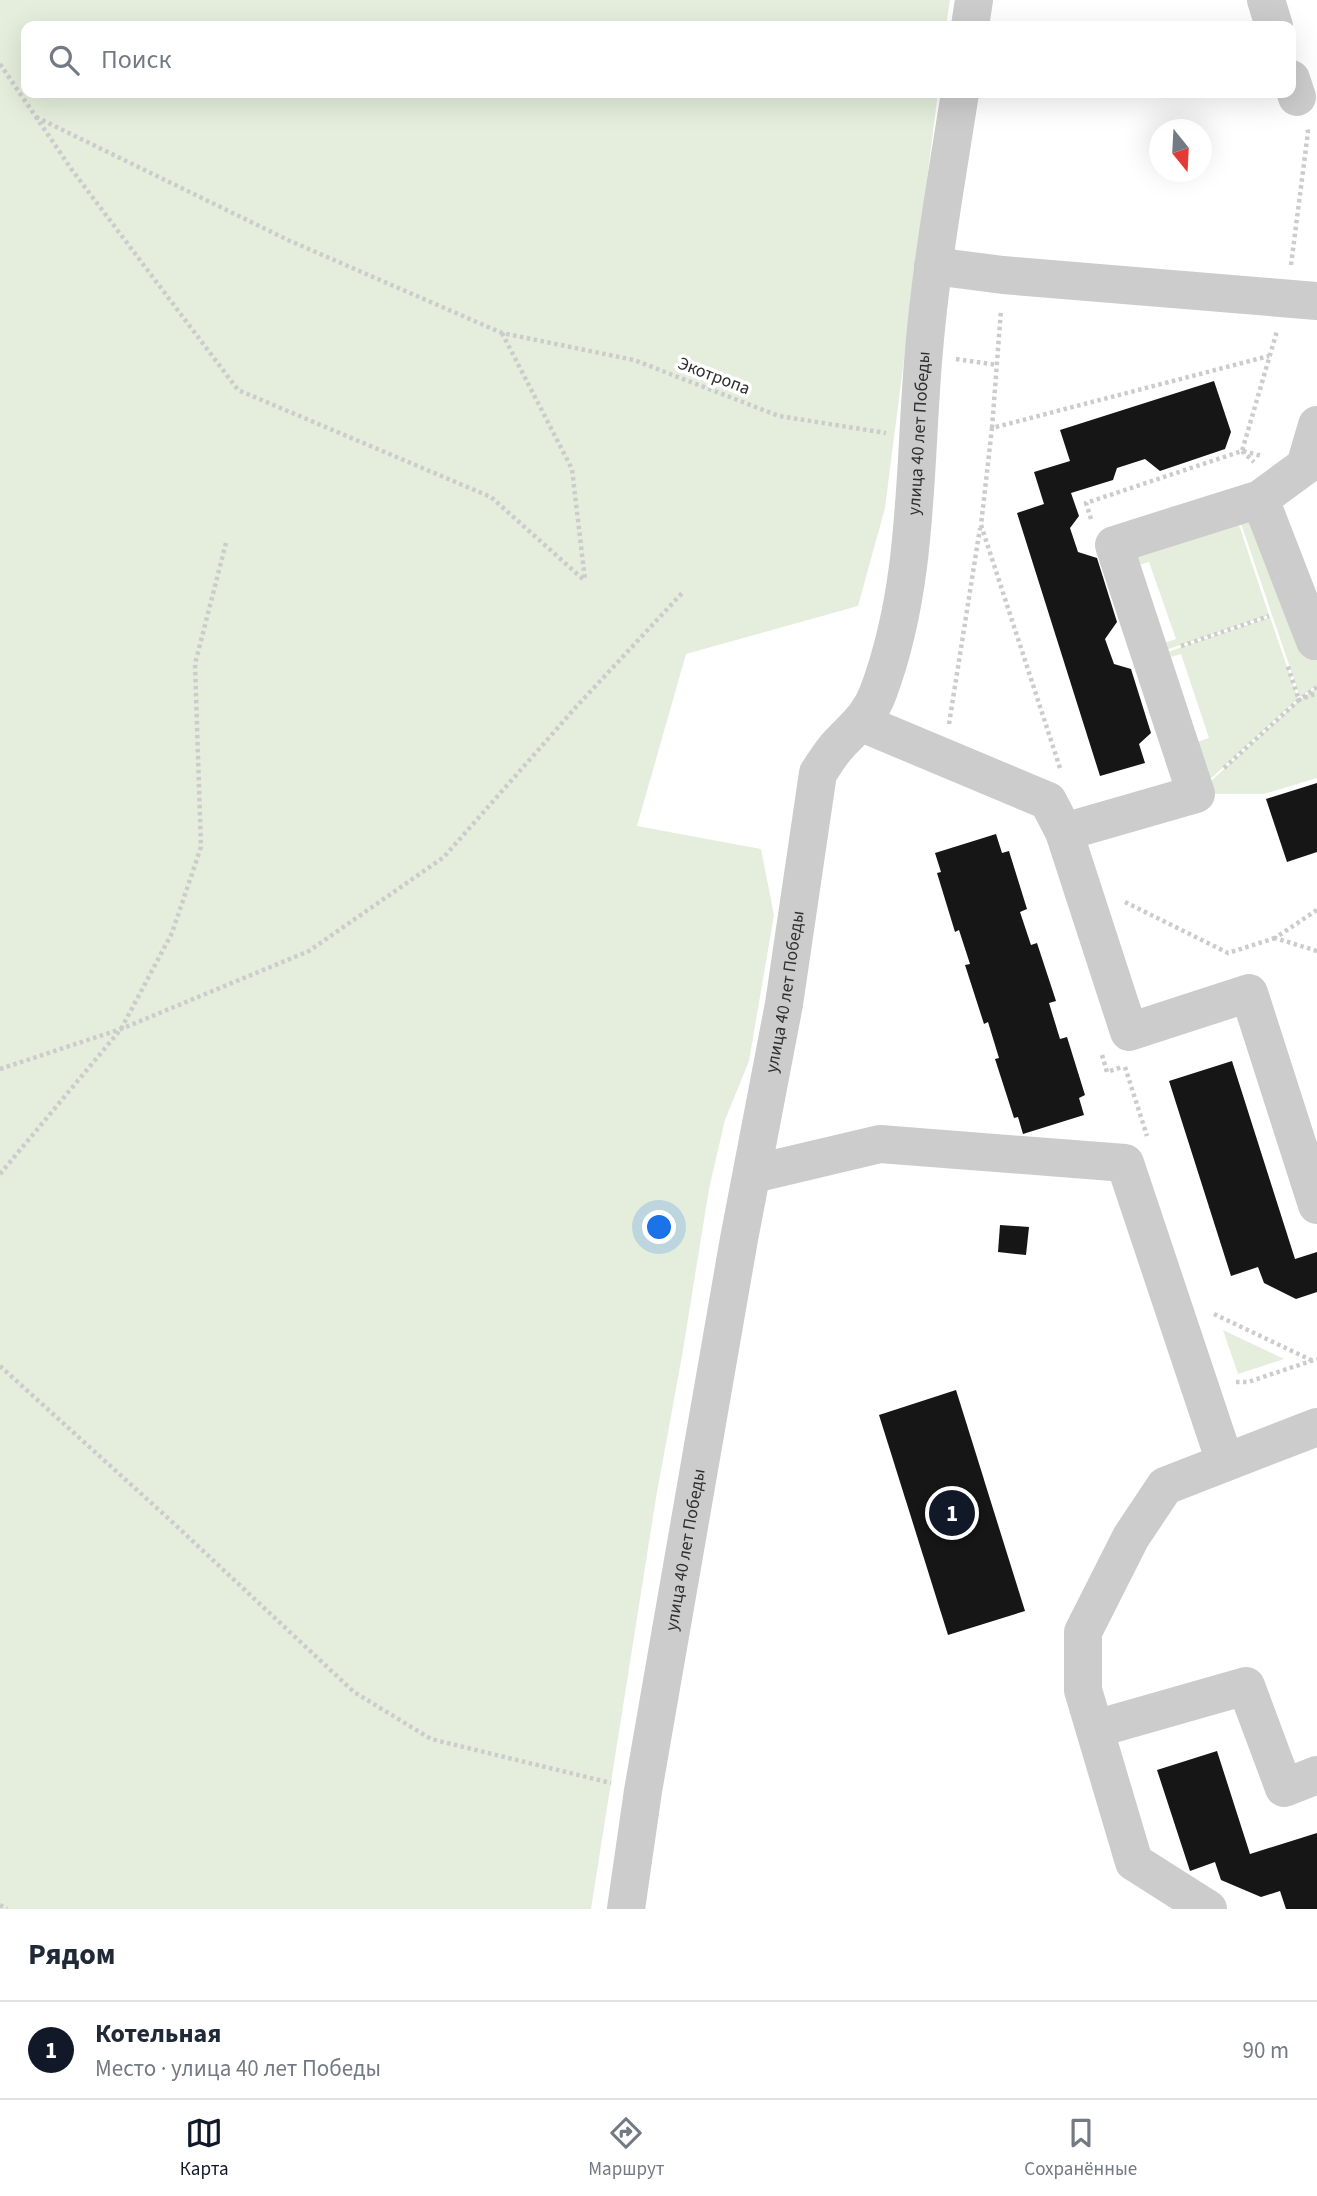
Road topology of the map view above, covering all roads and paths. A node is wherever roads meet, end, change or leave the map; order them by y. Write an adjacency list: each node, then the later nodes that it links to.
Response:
1 (974, 0): 3 (street)
2 (1266, 0): 4 (street)
3 (971, 21)
4 (1272, 21)
5 (0, 64): 7 (path)
6 (1296, 94): 13 (path)
7 (21, 95)
8 (23, 98): 10 (path)
9 (959, 98): 11 (street, улица 40 лет Победы)
10 (36, 117): 14 (path, Экотропа); 14 (path)
11 (933, 266): 12 (street); 17 (street, улица 40 лет Победы)
12 (1003, 275): 13 (street); 16 (path)
13 (1302, 300)
14 (502, 332): 17 (path, Экотропа)
15 (1317, 425): 18 (street)
16 (992, 428)
17 (917, 438): 28 (street, улица 40 лет Победы)
18 (1260, 499): 23 (street); 24 (street)
19 (981, 525): 29 (path)
20 (226, 543): 36 (path)
21 (684, 591): 36 (path)
22 (1274, 627): 24 (path)
23 (1300, 646): 27 (path)
24 (1150, 656): 30 (street)
25 (1317, 687): 27 (path)
26 (1317, 693): 27 (path)
27 (1299, 700): 30 (path)
28 (862, 723): 31 (street); 41 (street, улица 40 лет Победы)
29 (948, 728)
30 (1196, 794): 31 (street)
31 (1065, 832): 32 (street)
32 (1080, 880): 34 (path); 42 (street)
33 (1317, 910): 34 (path)
34 (1275, 938): 35 (path)
35 (1317, 951)
36 (121, 1029): 38 (path); 40 (path)
37 (1125, 1067): 39 (path)
38 (0, 1069)
39 (1149, 1143)
40 (0, 1174)
41 (752, 1174): 48 (street); 51 (street, улица 40 лет Победы)
42 (1317, 1205)
43 (1203, 1309): 44 (path)
44 (1315, 1360): 46 (path)
45 (0, 1366): 51 (path)
46 (1235, 1381)
47 (1317, 1427): 48 (street)
48 (1225, 1462): 49 (street)
49 (1094, 1729): 50 (street); 55 (street)
50 (1317, 1775)
51 (643, 1791): 54 (street, улица 40 лет Победы)
52 (0, 1905): 53 (path)
53 (7, 1909)
54 (626, 1909)
55 (1208, 1909)

